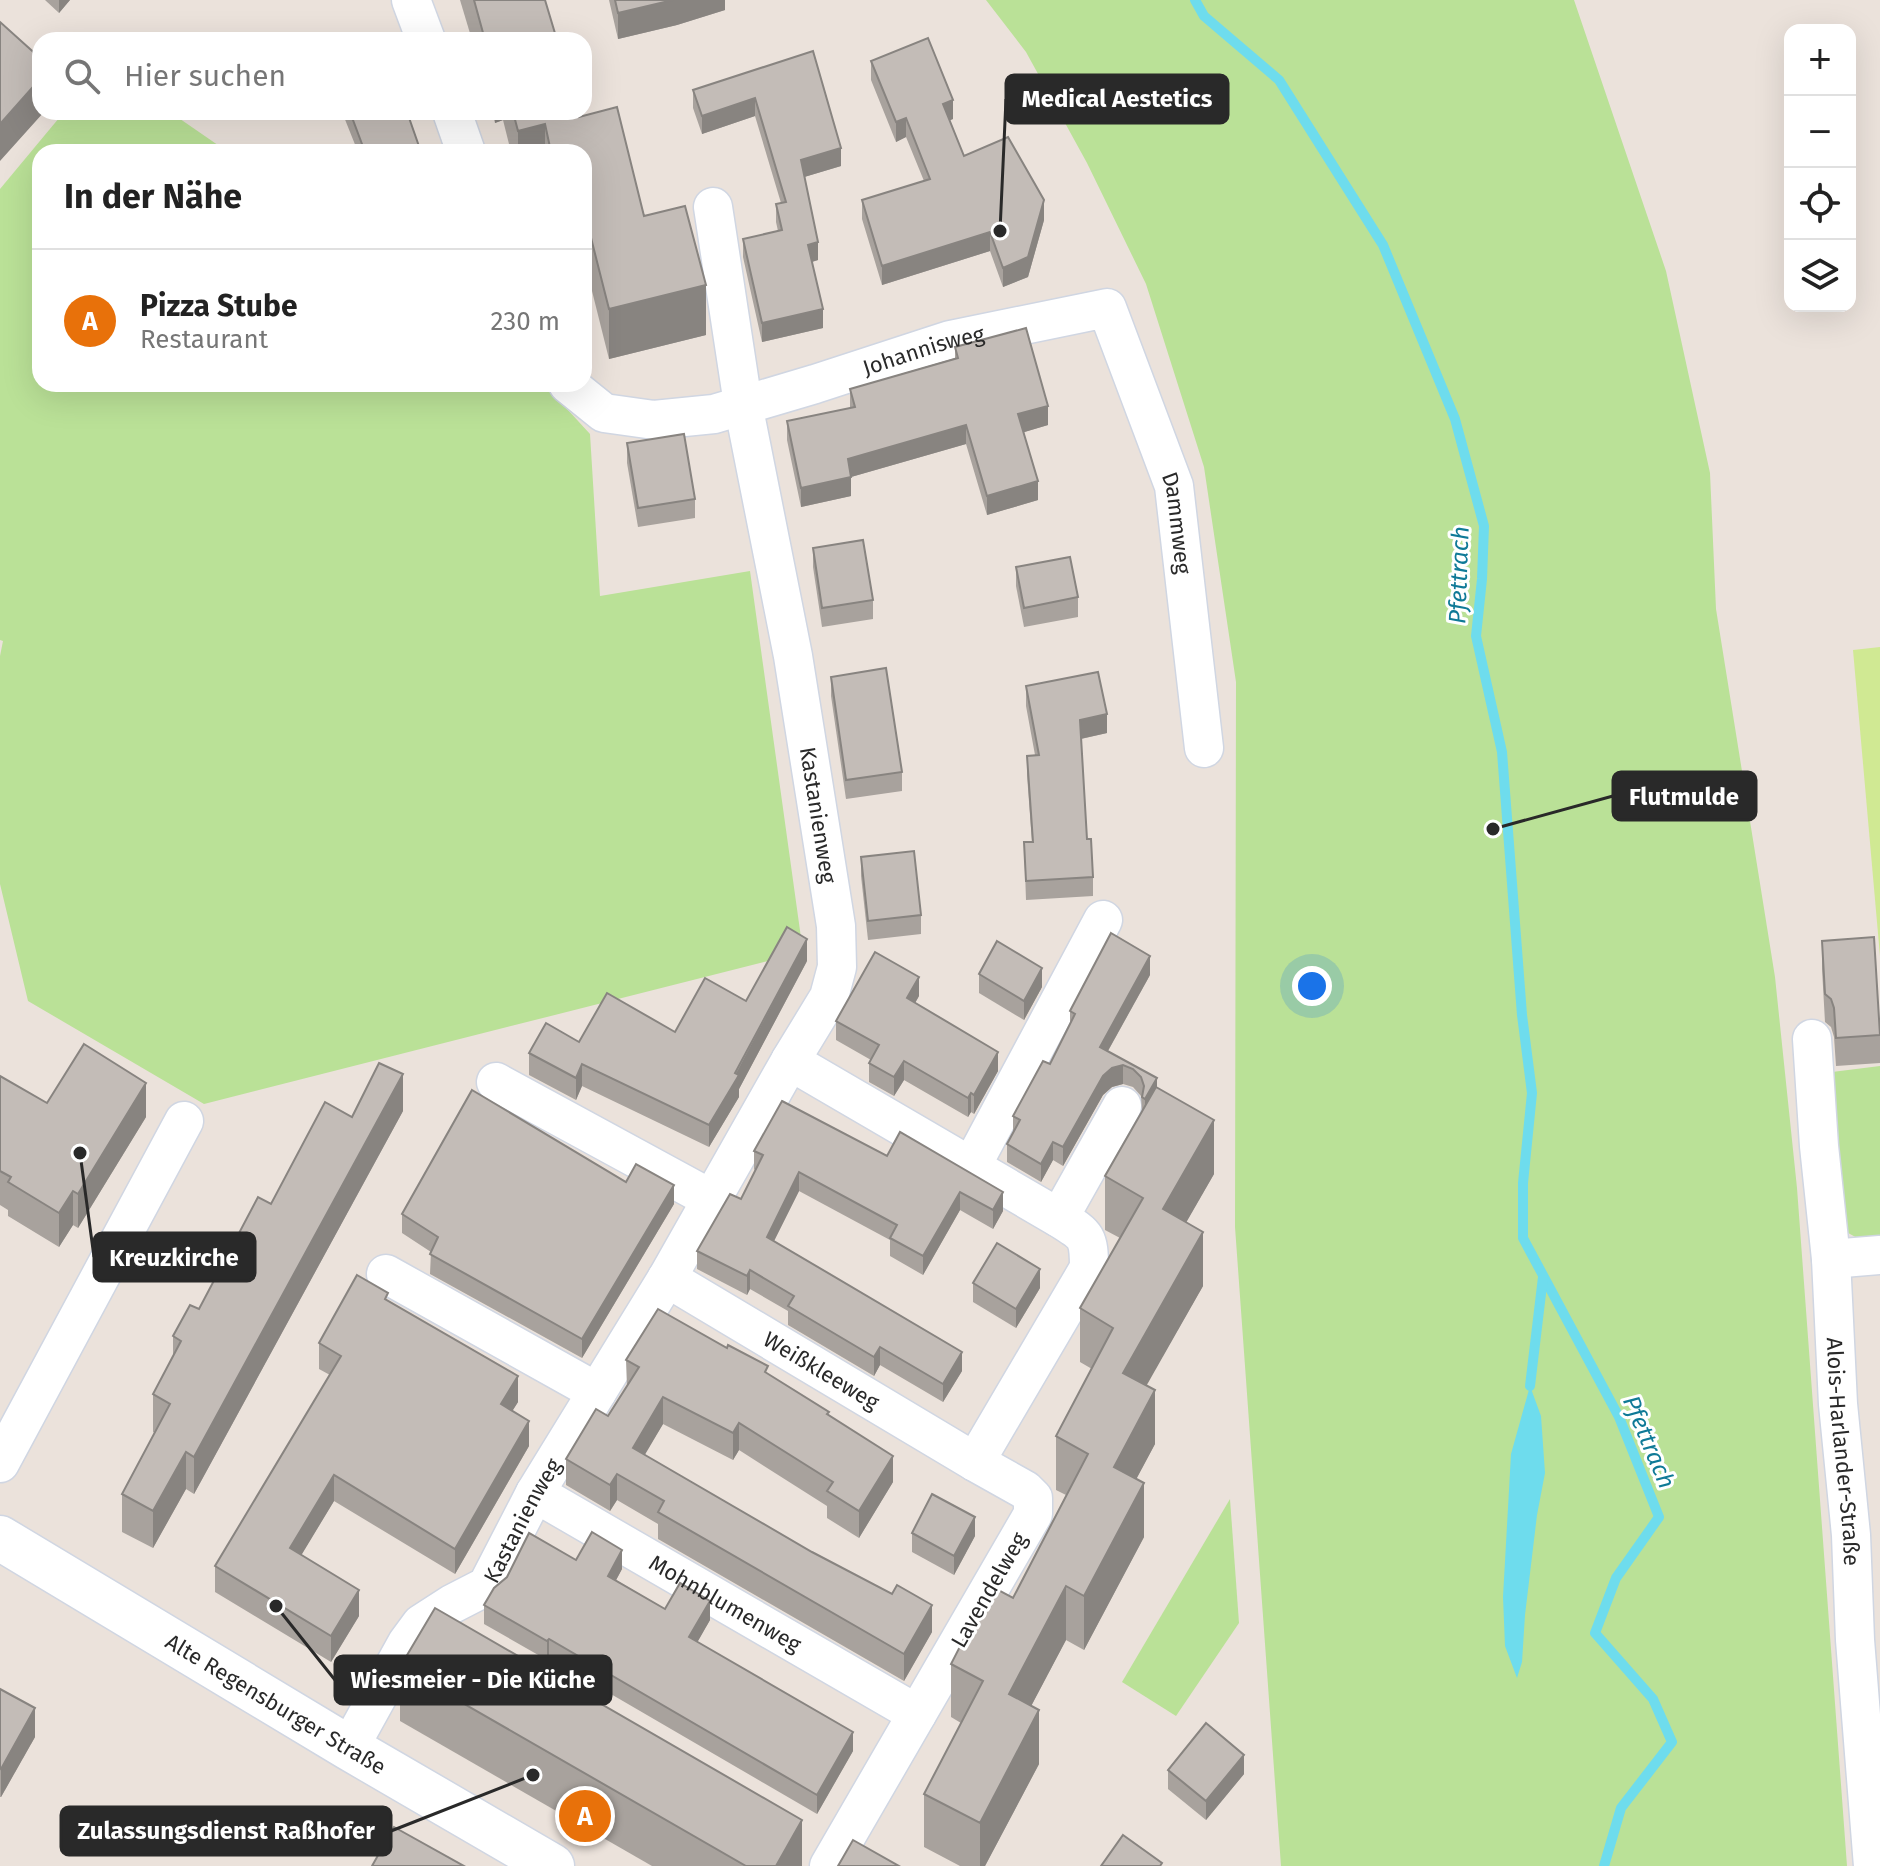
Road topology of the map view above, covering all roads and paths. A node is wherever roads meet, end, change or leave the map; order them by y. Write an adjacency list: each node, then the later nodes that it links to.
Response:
1 (411, 0): 2 (street)
2 (423, 32)
3 (455, 120): 4 (street)
4 (463, 144)
5 (713, 207): 8 (street)
6 (1107, 308): 8 (street, Johannisweg); 9 (street, Dammweg)
7 (578, 392): 8 (street, Johannisweg)
8 (743, 404): 12 (street, Kastanienweg)
9 (1204, 748)
10 (1103, 920): 16 (street)
11 (1812, 1039): 20 (street, Alois-Harlander-Straße)
12 (790, 1061): 16 (street); 17 (street, Kastanienweg)
13 (496, 1082): 17 (street)
14 (1122, 1106): 18 (street)
15 (184, 1121): 25 (street)
16 (971, 1167): 18 (street)
17 (711, 1199): 22 (street, Kastanienweg)
18 (1059, 1218): 24 (street)
19 (1880, 1255): 20 (street)
20 (1831, 1259): 28 (street, Alois-Harlander-Straße)
21 (386, 1274): 23 (street)
22 (667, 1278): 23 (street, Kastanienweg); 24 (street, Weißkleeweg)
23 (597, 1392): 26 (street, Kastanienweg)
24 (975, 1462): 29 (street, Lavendelweg)
25 (0, 1463)
26 (535, 1493): 29 (street, Mohnblumenweg); 30 (street, Kastanienweg)
27 (0, 1538): 30 (street, Alte Regensburger Straße)
28 (1868, 1639): 33 (street, Alois-Harlander-Straße)
29 (917, 1714): 32 (street, Lavendelweg)
30 (349, 1748): 31 (street, Alte Regensburger Straße)
31 (552, 1866)
32 (829, 1866)
33 (1873, 1866)

